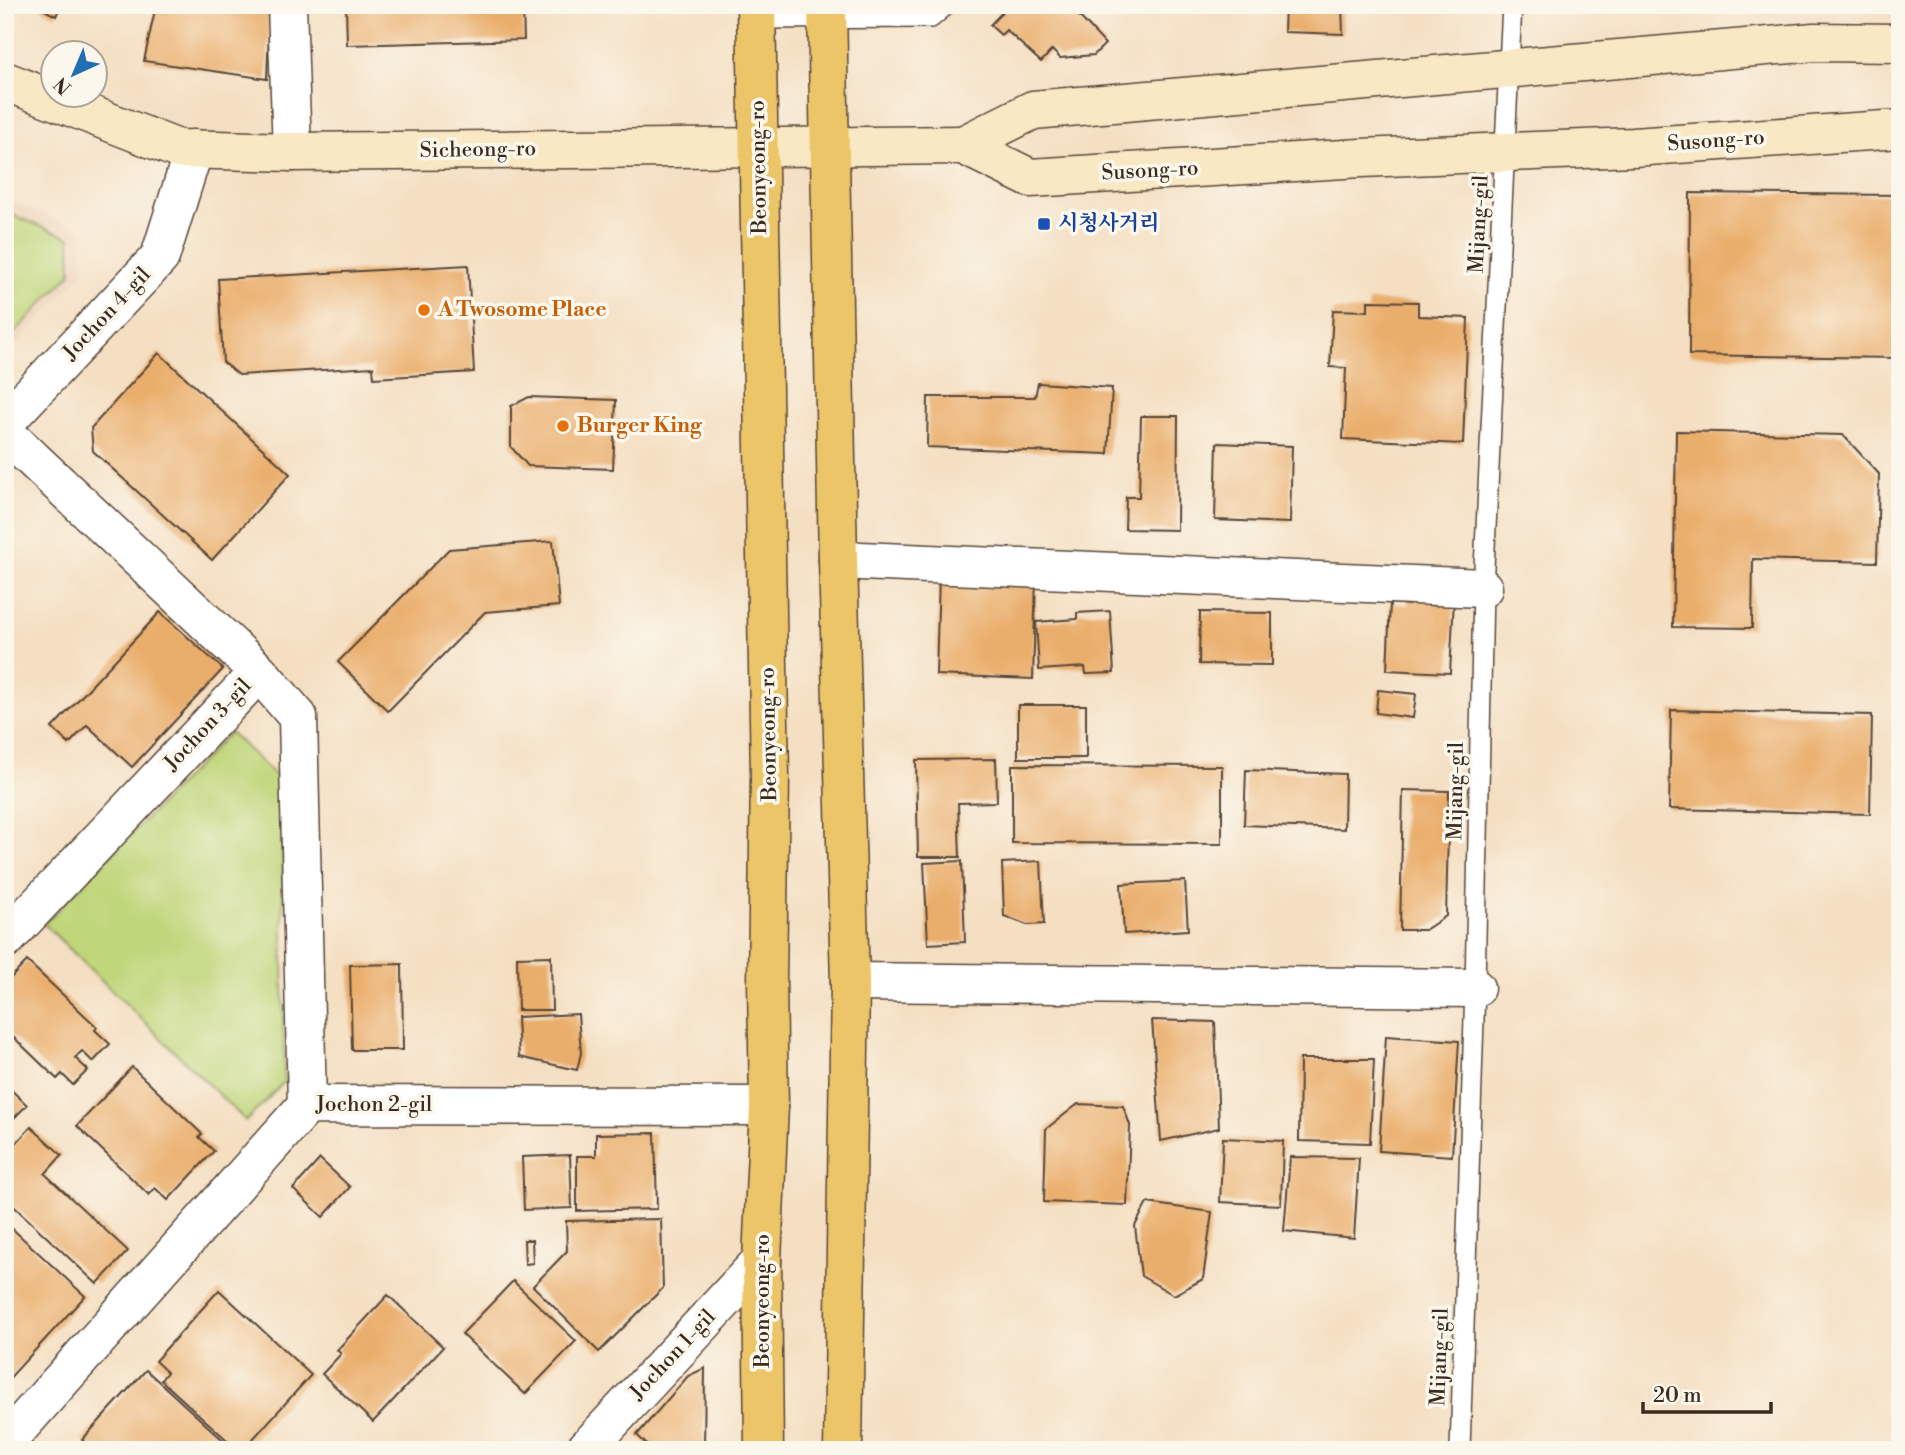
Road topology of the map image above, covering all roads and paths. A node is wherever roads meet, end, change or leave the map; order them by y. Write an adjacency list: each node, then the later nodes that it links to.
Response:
1 (287, 5): 15 (street)
2 (946, 5): 5 (lane, Beonyeong-ro)
3 (1512, 5): 7 (lane)
4 (757, 12): 5 (lane, Beonyeong-ro); 13 (main road, Beonyeong-ro)
5 (827, 12): 12 (main road)
6 (1900, 43): 7 (street)
7 (1509, 69): 10 (lane); 11 (street)
8 (5, 81): 14 (street, Sicheong-ro)
9 (1900, 129): 10 (street, Susong-ro)
10 (1505, 143): 11 (street, Susong-ro); 19 (lane, Mijang-gil)
11 (963, 145): 12 (street, Sicheong-ro)
12 (831, 146): 13 (street, Sicheong-ro); 18 (main road)
13 (758, 147): 15 (street, Sicheong-ro); 25 (main road, Beonyeong-ro)
14 (194, 149): 15 (street, Sicheong-ro); 16 (street, Jochon 4-gil)
15 (292, 152)
16 (5, 422)
17 (5, 433): 20 (street, Jochon 3-gil)
18 (838, 560): 19 (street); 22 (main road)
19 (1483, 588): 23 (lane, Mijang-gil)
20 (259, 672): 21 (street, Jochon 3-gil); 24 (street)
21 (5, 940)
22 (850, 982): 23 (street); 30 (main road)
23 (1475, 988): 31 (lane, Mijang-gil)
24 (307, 1105): 25 (street, Jochon 2-gil); 27 (street, Jochon 2-gil)
25 (769, 1106): 26 (main road, Beonyeong-ro)
26 (762, 1259): 28 (street, Jochon 1-gil); 29 (main road, Beonyeong-ro)
27 (5, 1443)
28 (584, 1450)
29 (764, 1450)
30 (843, 1450)
31 (1460, 1450)

